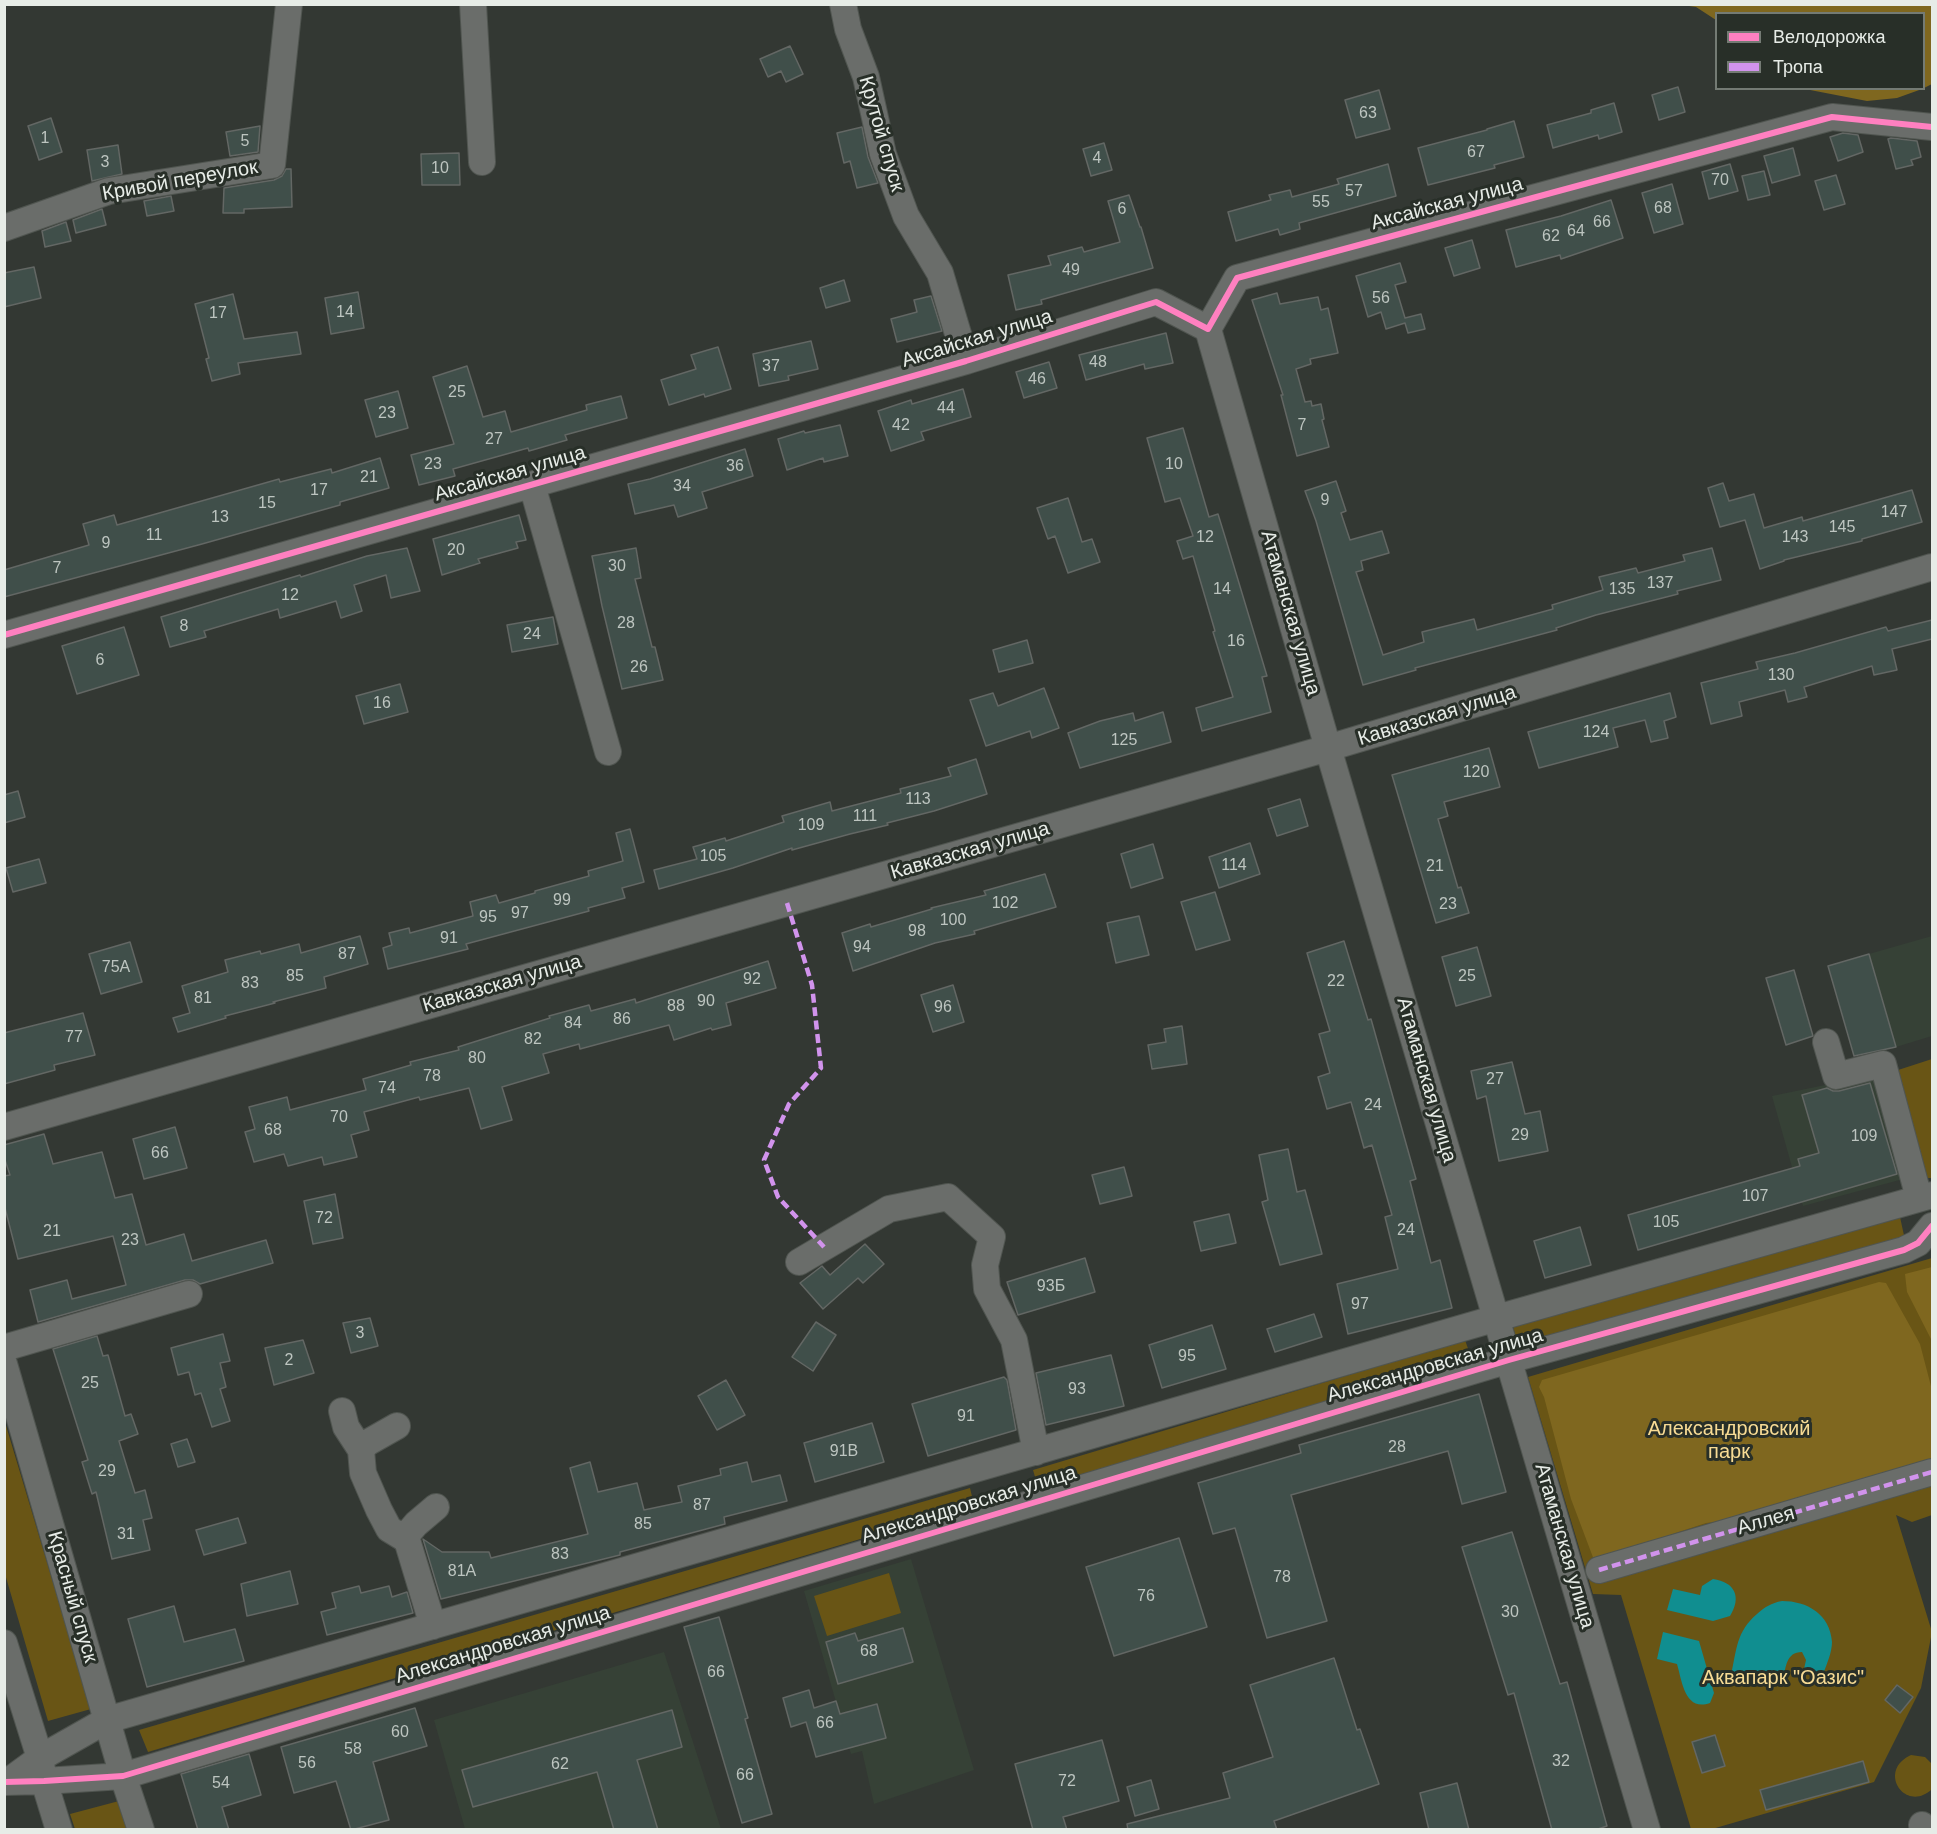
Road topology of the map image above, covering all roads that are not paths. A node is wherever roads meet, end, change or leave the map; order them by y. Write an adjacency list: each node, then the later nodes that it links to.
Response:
1 (289, 4): 6 (street, Кривой переулок)
2 (473, 4): 5 (street)
3 (843, 4): 8 (street, Крутой спуск)
4 (1932, 127): 7 (street, Аксайская улица)
5 (482, 162)
6 (4, 228)
7 (1208, 329): 8 (street, Аксайская улица); 12 (street, Атаманская улица)
8 (966, 360): 9 (street, Аксайская улица)
9 (531, 485): 11 (street, Аксайская улица); 13 (street)
10 (1932, 567): 12 (street, Кавказская улица)
11 (4, 635)
12 (1329, 748): 15 (street, Кавказская улица); 20 (street, Атаманская улица)
13 (608, 752)
14 (1826, 1042): 16 (street)
15 (4, 1127)
16 (1926, 1197): 20 (street, Александровская улица)
17 (1932, 1227): 22 (street, Александровская улица)
18 (799, 1262): 27 (street)
19 (189, 1294): 21 (street)
20 (1497, 1318): 22 (street, Атаманская улица); 27 (street, Александровская улица)
21 (4, 1348)
22 (1509, 1360): 36 (street, Александровская улица); 40 (street, Атаманская улица)
23 (4, 1364): 34 (street, Красный спуск)
24 (342, 1411): 26 (street)
25 (396, 1426): 26 (street)
26 (361, 1450): 30 (street)
27 (1036, 1452): 32 (street, Александровская улица)
28 (1932, 1472): 31 (street, Аллея)
29 (436, 1507): 30 (street)
30 (404, 1538): 32 (street)
31 (1599, 1570)
32 (433, 1626): 34 (street, Александровская улица)
33 (4, 1643): 35 (street)
34 (107, 1720): 35 (street, Александровская улица); 36 (street, Красный спуск)
35 (42, 1769): 36 (street, Александровская улица); 37 (street, Александровская улица); 38 (street)
36 (123, 1776): 39 (street, Красный спуск)
37 (7, 1781)
38 (58, 1830)
39 (141, 1830)
40 (1647, 1830)

